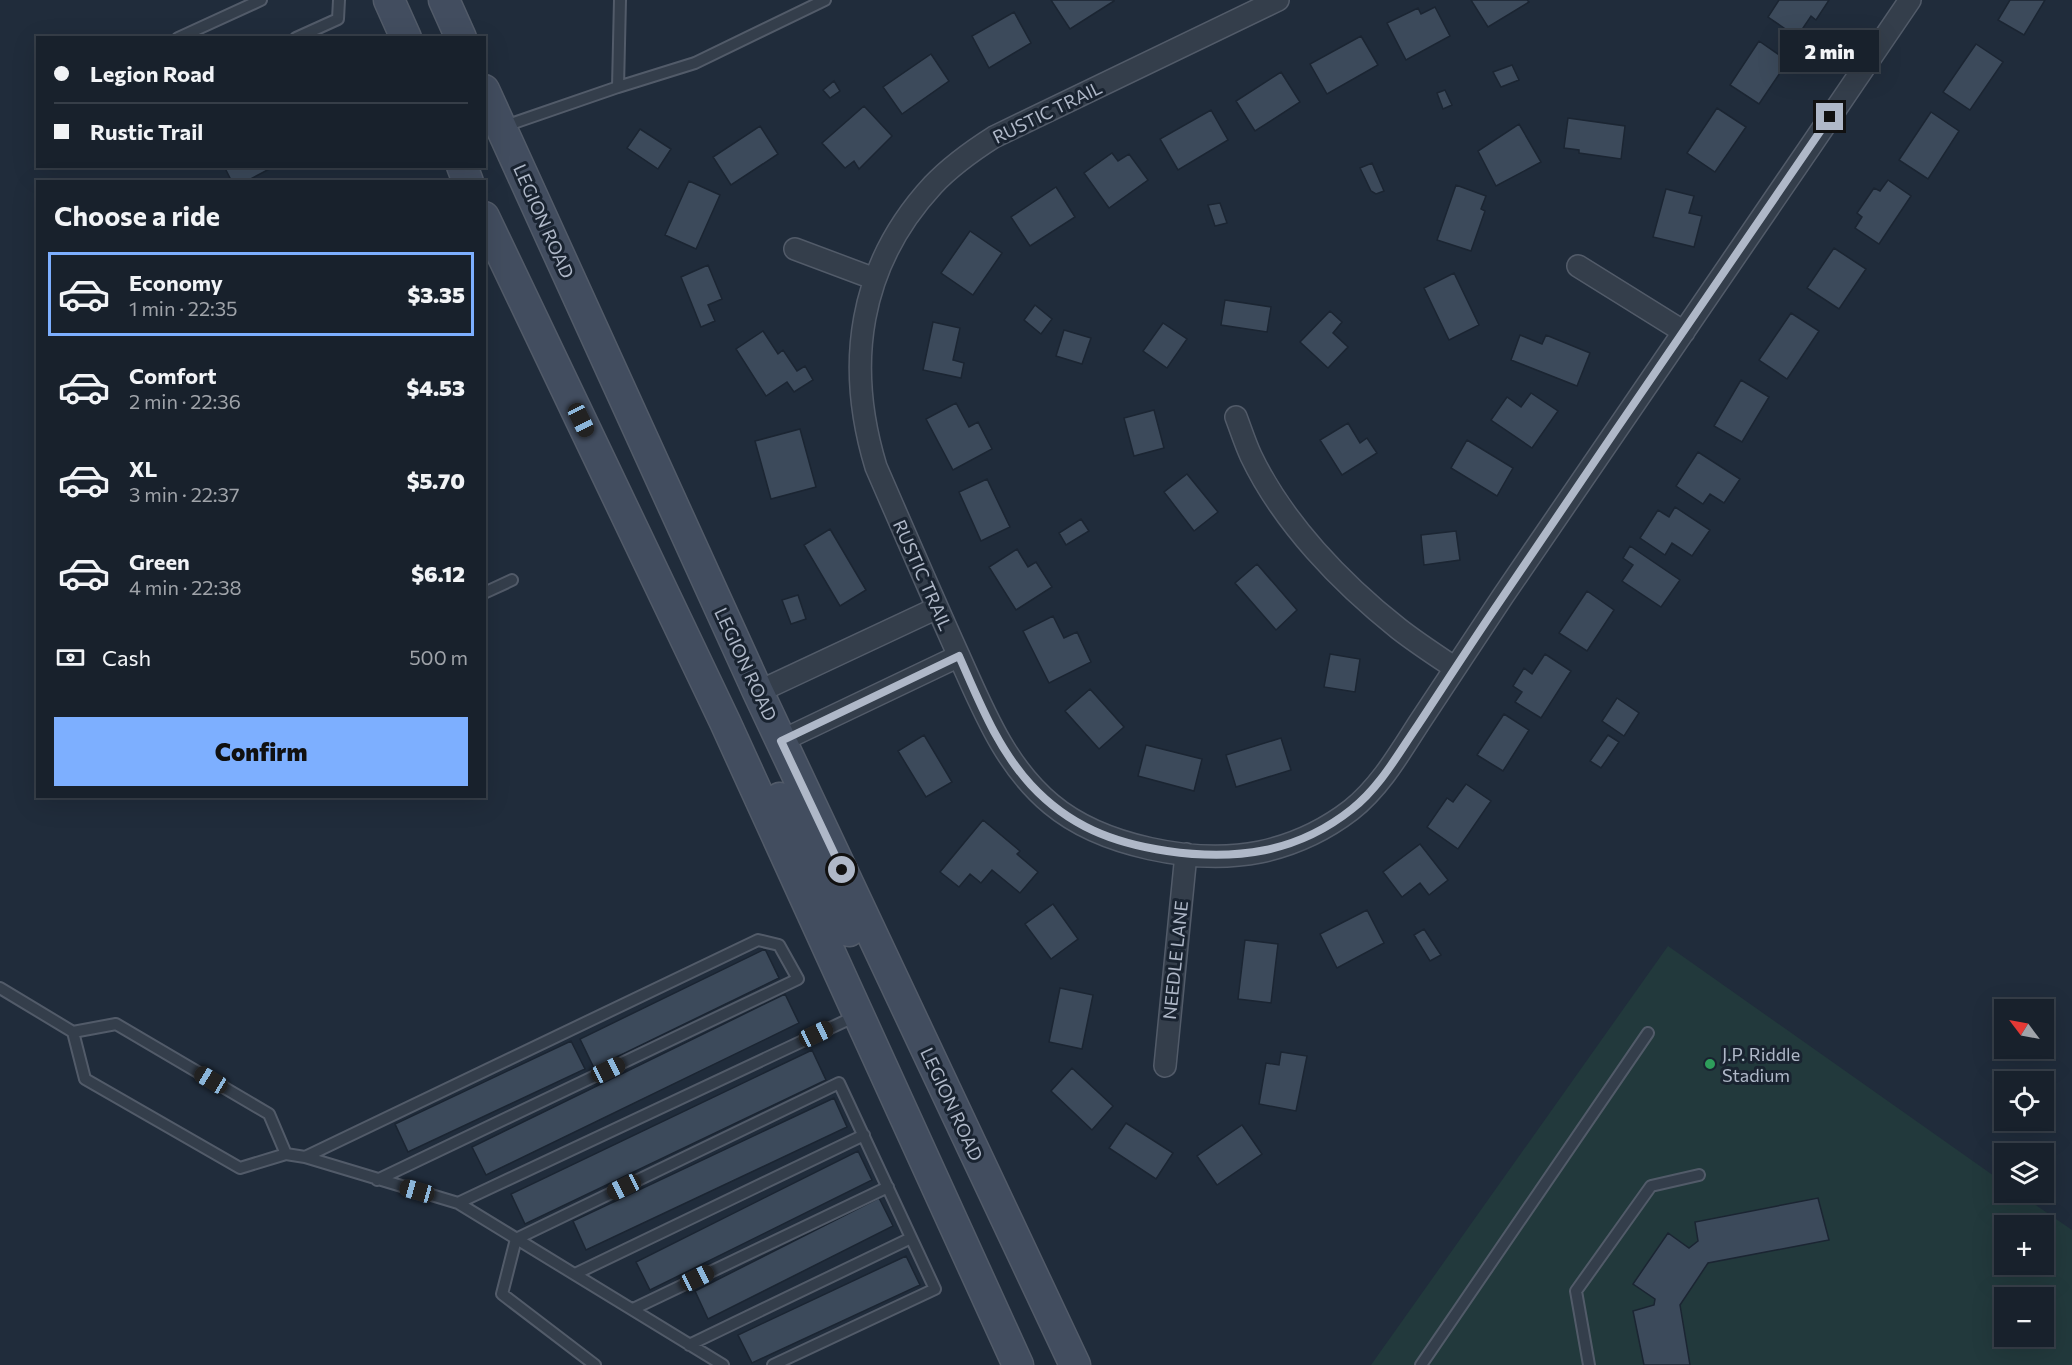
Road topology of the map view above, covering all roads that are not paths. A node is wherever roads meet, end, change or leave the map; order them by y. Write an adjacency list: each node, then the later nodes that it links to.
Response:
1 (261, 0): 9 (lane)
2 (339, 0): 10 (lane)
3 (389, 0): 11 (main road)
4 (444, 0): 12 (main road)
5 (620, 0): 13 (lane)
6 (825, 0): 13 (lane)
7 (1278, 0): 19 (street, RUSTIC TRAIL)
8 (1910, 0): 20 (street, RUSTIC TRAIL)
9 (182, 36)
10 (300, 36)
11 (405, 36)
12 (460, 36)
13 (618, 87): 15 (lane)
14 (486, 94): 15 (main road, LEGION ROAD)
15 (502, 127): 28 (main road, LEGION ROAD)
16 (486, 221): 22 (main road)
17 (795, 249): 19 (street)
18 (1578, 266): 20 (street)
19 (875, 279): 25 (street, RUSTIC TRAIL)
20 (1684, 332): 27 (street, RUSTIC TRAIL)
21 (1236, 417): 27 (street)
22 (630, 522): 29 (main road); 30 (main road)
23 (512, 580): 24 (lane)
24 (486, 591)
25 (937, 608): 26 (street, RUSTIC TRAIL); 28 (street)
26 (959, 656): 29 (street); 31 (street, RUSTIC TRAIL)
27 (1455, 668): 31 (street, RUSTIC TRAIL)
28 (758, 692): 29 (main road, LEGION ROAD)
29 (781, 741): 38 (main road, LEGION ROAD)
30 (750, 777): 33 (main road); 38 (main road)
31 (1186, 854): 36 (street, NEEDLE LANE)
32 (0, 988): 34 (lane)
33 (858, 1015): 44 (lane); 54 (main road)
34 (73, 1032): 39 (lane); 39 (lane)
35 (1648, 1033): 56 (lane)
36 (1165, 1066)
37 (864, 1135): 43 (lane); 46 (lane); 47 (lane)
38 (974, 1150): 55 (main road, LEGION ROAD)
39 (286, 1154): 40 (lane)
40 (305, 1157): 42 (lane); 42 (lane)
41 (1699, 1175): 57 (lane)
42 (377, 1180): 44 (lane)
43 (888, 1187): 45 (lane); 48 (lane)
44 (458, 1203): 46 (lane)
45 (911, 1238): 49 (lane); 53 (lane)
46 (516, 1239): 47 (lane); 51 (lane)
47 (575, 1274): 48 (lane)
48 (633, 1309): 49 (lane)
49 (689, 1345): 50 (lane)
50 (708, 1362): 52 (lane)
51 (595, 1365)
52 (723, 1365)
53 (773, 1365)
54 (1018, 1365)
55 (1075, 1365)
56 (1421, 1365)
57 (1589, 1365)

